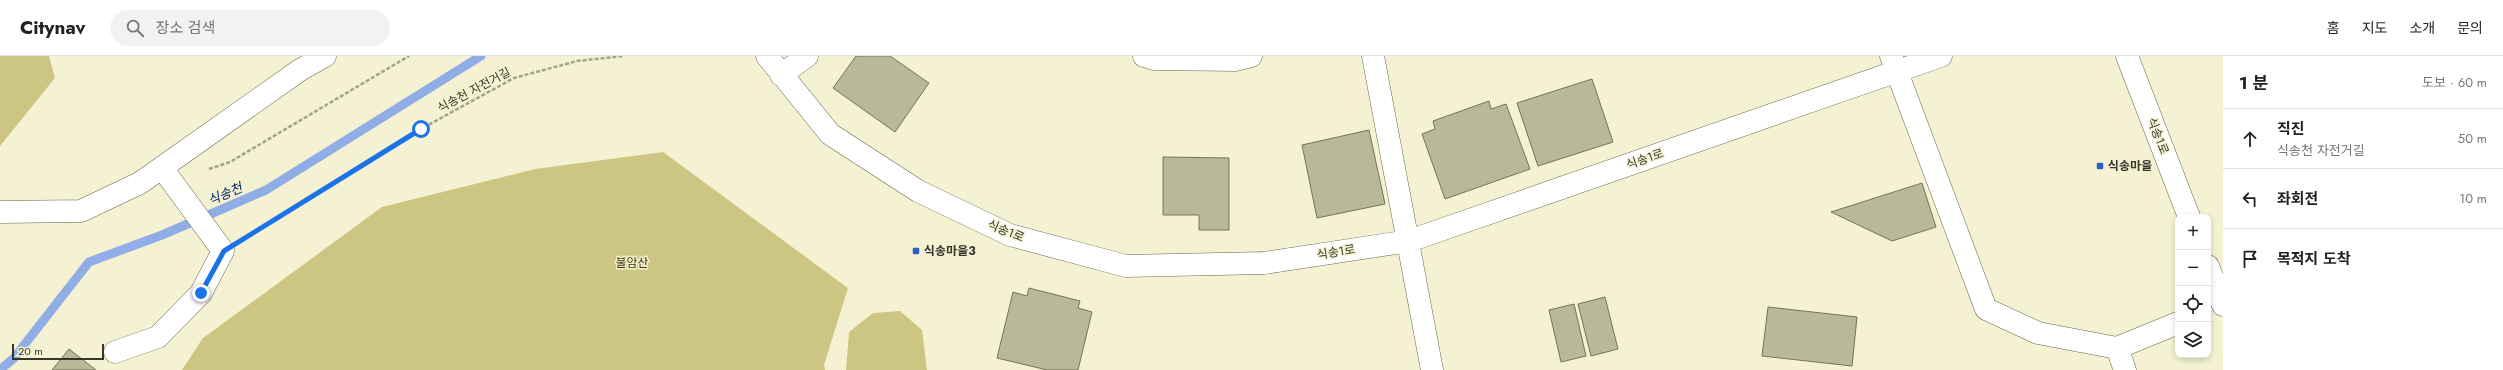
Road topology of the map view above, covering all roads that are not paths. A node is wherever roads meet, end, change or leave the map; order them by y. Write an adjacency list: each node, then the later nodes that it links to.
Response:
1 (325, 56): 9 (street)
2 (767, 56): 11 (street, 식송1로)
3 (807, 56): 11 (street)
4 (1144, 56): 5 (street)
5 (1251, 56)
6 (1373, 56): 15 (street)
7 (1941, 56): 10 (street, 식송1로)
8 (2127, 56): 14 (street, 식송1로)
9 (294, 63): 12 (street)
10 (1894, 64): 15 (street, 식송1로); 20 (street)
11 (781, 75): 15 (street, 식송1로)
12 (171, 179): 13 (street); 21 (street)
13 (0, 212)
14 (2188, 214)
15 (1409, 241): 22 (street)
16 (2211, 274): 17 (street)
17 (2223, 305): 18 (street)
18 (2211, 310)
19 (2175, 324): 20 (street)
20 (2117, 348): 23 (street)
21 (115, 352)
22 (1432, 370)
23 (2125, 370)

